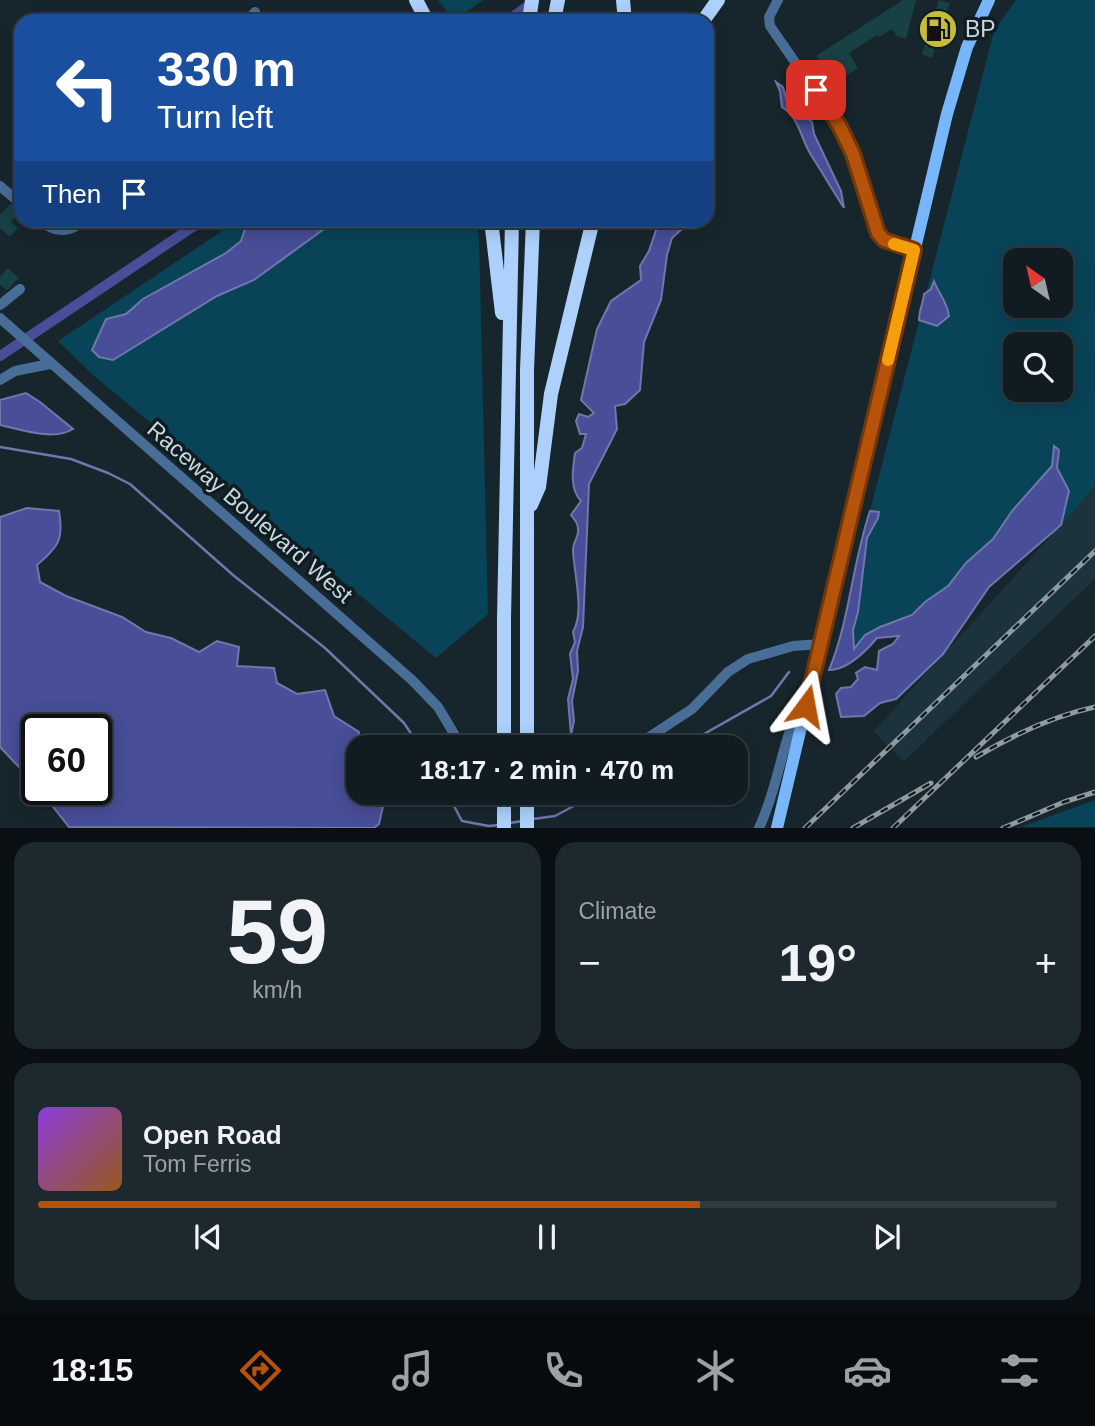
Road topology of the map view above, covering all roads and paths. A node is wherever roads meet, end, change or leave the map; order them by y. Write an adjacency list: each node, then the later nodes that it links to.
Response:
1 (778, 0): 11 (street)
2 (989, 0): 11 (main road)
3 (0, 186): 4 (street)
4 (14, 198)
5 (56, 228): 6 (street)
6 (74, 228)
7 (492, 228): 15 (highway)
8 (512, 228): 15 (highway)
9 (533, 228): 18 (highway)
10 (592, 228): 18 (highway)
11 (914, 250): 19 (main road)
12 (20, 289): 13 (street)
13 (0, 306)
14 (2, 319): 16 (street, Raceway Boulevard West)
15 (509, 334): 22 (highway)
16 (46, 360): 17 (street); 21 (street, Raceway Boulevard West)
17 (0, 380)
18 (528, 509): 23 (highway)
19 (820, 644): 20 (main road); 24 (street)
20 (806, 706): 29 (street); 30 (main road)
21 (454, 735)
22 (504, 735)
23 (527, 735)
24 (652, 735)
25 (504, 805): 27 (highway)
26 (527, 805): 28 (highway)
27 (504, 828)
28 (527, 828)
29 (759, 828)
30 (777, 828)

